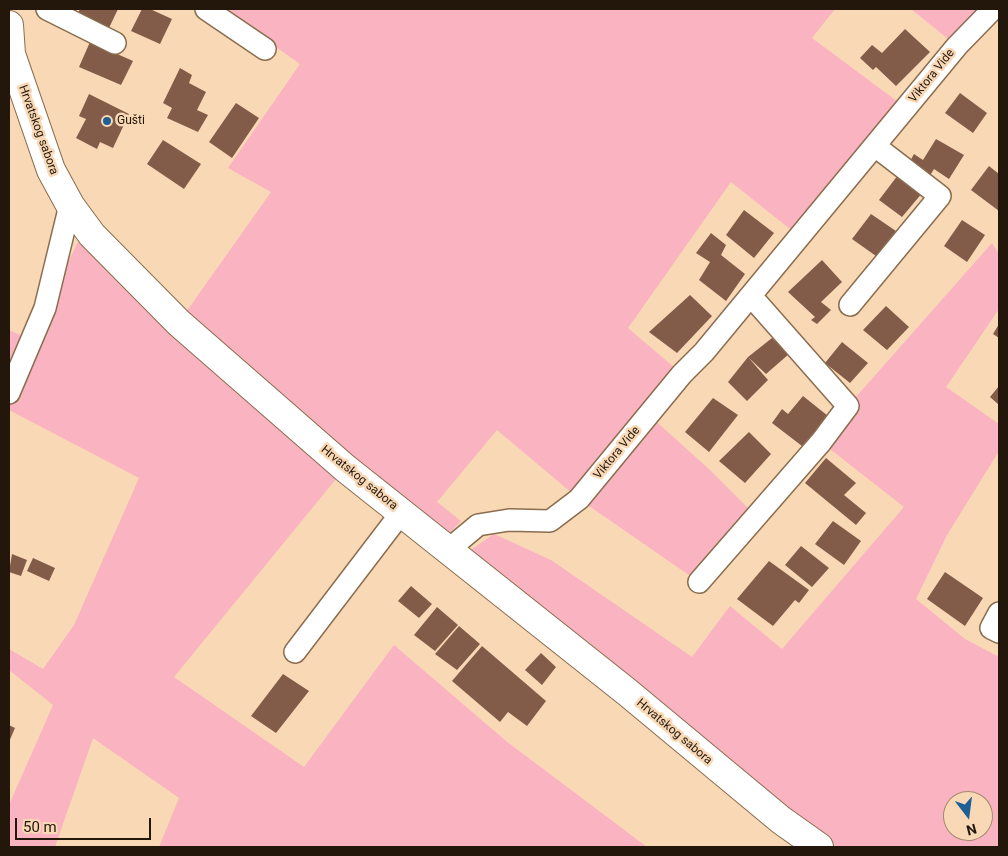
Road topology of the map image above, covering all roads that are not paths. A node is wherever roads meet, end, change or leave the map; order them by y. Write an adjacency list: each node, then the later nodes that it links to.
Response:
1 (47, 9): 5 (street)
2 (206, 9): 6 (street)
3 (992, 9): 7 (street, Viktora Vide)
4 (9, 27): 8 (main road, Hrvatskog sabora)
5 (115, 43)
6 (265, 49)
7 (875, 146): 9 (street, Viktora Vide); 10 (street)
8 (70, 206): 11 (street); 12 (main road, Hrvatskog sabora)
9 (751, 296): 13 (street, Viktora Vide); 14 (street)
10 (850, 305)
11 (9, 393)
12 (402, 513): 13 (main road, Hrvatskog sabora); 17 (street)
13 (448, 550): 18 (main road, Hrvatskog sabora)
14 (699, 582)
15 (999, 613): 16 (street)
16 (999, 632)
17 (296, 652)
18 (819, 847)

